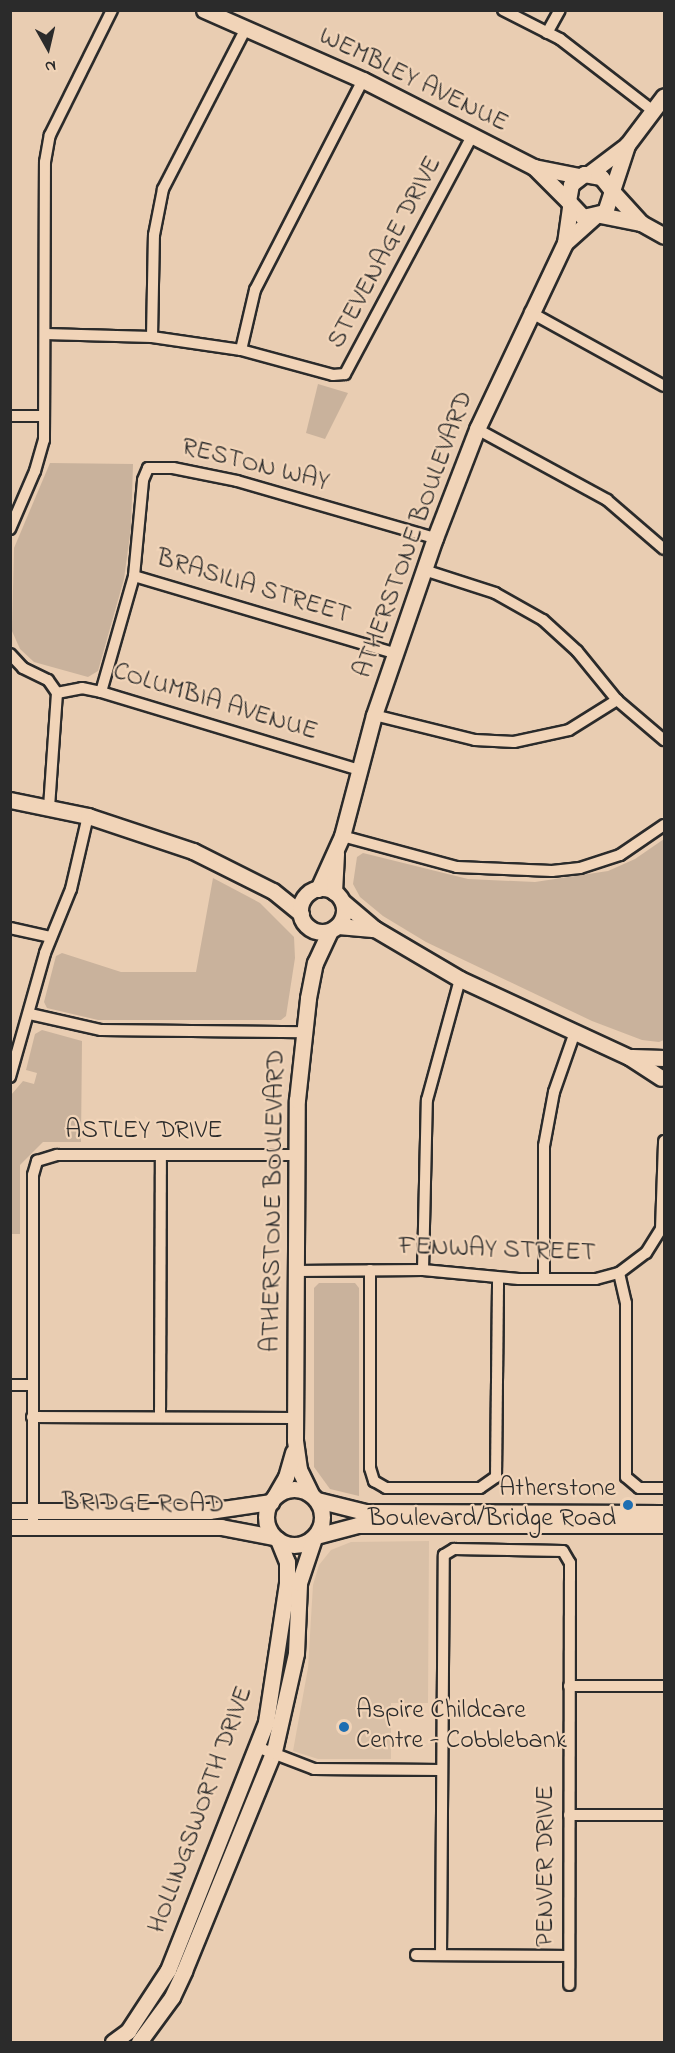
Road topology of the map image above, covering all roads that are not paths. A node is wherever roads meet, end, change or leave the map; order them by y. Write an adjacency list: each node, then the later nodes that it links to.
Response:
1 (112, 10): 21 (street)
2 (204, 10): 5 (street, WEMBLEY AVENUE)
3 (503, 10): 6 (street)
4 (560, 10): 6 (street)
5 (246, 28): 7 (street, WEMBLEY AVENUE); 22 (street)
6 (547, 33): 9 (street)
7 (363, 80): 10 (street, WEMBLEY AVENUE); 23 (street)
8 (664, 96): 9 (street)
9 (653, 111): 11 (street)
10 (472, 136): 12 (street, WEMBLEY AVENUE); 23 (street, STEVENAGE DRIVE)
11 (627, 145): 13 (street); 14 (street)
12 (534, 167): 13 (street, WEMBLEY AVENUE); 15 (street, WEMBLEY AVENUE)
13 (585, 175): 14 (street); 15 (street)
14 (610, 189): 16 (street); 17 (street)
15 (569, 203): 16 (street); 19 (street, ATHERSTONE BOULEVARD)
16 (597, 216): 17 (street); 19 (street, ATHERSTONE BOULEVARD)
17 (640, 223): 18 (street)
18 (664, 236)
19 (565, 243): 20 (street, ATHERSTONE BOULEVARD)
20 (530, 312): 24 (street); 27 (street, ATHERSTONE BOULEVARD)
21 (45, 334): 22 (street, STEVENAGE DRIVE); 26 (street)
22 (152, 337): 23 (street, STEVENAGE DRIVE)
23 (241, 350)
24 (664, 386)
25 (10, 416): 26 (street)
26 (44, 416): 28 (street)
27 (477, 429): 29 (street, ATHERSTONE BOULEVARD); 30 (street)
28 (10, 529)
29 (435, 538): 31 (street, ATHERSTONE BOULEVARD); 32 (street, RESTON WAY)
30 (664, 549)
31 (424, 570): 33 (street, ATHERSTONE BOULEVARD); 37 (street)
32 (135, 576): 33 (street, BRASILIA STREET); 35 (street, RESTON WAY)
33 (394, 653): 38 (street, ATHERSTONE BOULEVARD)
34 (11, 655): 36 (street)
35 (101, 692): 36 (street, COLUMBIA AVENUE); 40 (street, COLUMBIA AVENUE)
36 (57, 693): 42 (street)
37 (617, 700): 38 (street); 39 (street)
38 (374, 716): 40 (street, ATHERSTONE BOULEVARD)
39 (664, 740)
40 (360, 770): 45 (street, ATHERSTONE BOULEVARD)
41 (10, 800): 42 (street)
42 (49, 807): 43 (street)
43 (88, 816): 47 (street); 54 (street)
44 (664, 825): 45 (street)
45 (342, 837): 46 (street, ATHERSTONE BOULEVARD)
46 (336, 853): 48 (street, ATHERSTONE BOULEVARD); 49 (street, ATHERSTONE BOULEVARD)
47 (273, 891): 48 (street); 50 (street)
48 (312, 891): 49 (street); 50 (street)
49 (339, 897): 52 (street); 53 (street)
50 (304, 920): 52 (street); 55 (street, ATHERSTONE BOULEVARD)
51 (10, 928): 54 (street)
52 (334, 928): 53 (street); 55 (street, ATHERSTONE BOULEVARD)
53 (375, 930): 56 (street)
54 (51, 937): 57 (street)
55 (315, 963): 58 (street, ATHERSTONE BOULEVARD)
56 (460, 979): 59 (street); 70 (street)
57 (30, 1014): 58 (street); 60 (street)
58 (304, 1032): 67 (street, ATHERSTONE BOULEVARD)
59 (574, 1035): 61 (street); 74 (street)
60 (15, 1052): 63 (street)
61 (629, 1057): 62 (street); 64 (street)
62 (664, 1059): 64 (street)
63 (10, 1077)
64 (663, 1081)
65 (664, 1141): 68 (street, FENWAY STREET)
66 (161, 1155): 67 (street, ASTLEY DRIVE); 76 (street, ASTLEY DRIVE); 78 (street)
67 (295, 1155): 71 (street, ATHERSTONE BOULEVARD)
68 (664, 1212): 72 (street, FENWAY STREET)
69 (370, 1270): 70 (street, FENWAY STREET); 71 (street, FENWAY STREET); 73 (street)
70 (423, 1270): 73 (street, FENWAY STREET)
71 (295, 1271): 79 (street, ATHERSTONE BOULEVARD)
72 (619, 1273): 74 (street, FENWAY STREET); 81 (street)
73 (498, 1279): 74 (street, FENWAY STREET)
74 (544, 1279)
75 (10, 1385): 76 (street)
76 (33, 1385): 77 (street, ASTLEY DRIVE)
77 (32, 1417): 78 (street); 86 (street, ASTLEY DRIVE)
78 (160, 1417): 79 (street)
79 (295, 1418): 80 (street, ATHERSTONE BOULEVARD)
80 (295, 1440): 82 (street, ATHERSTONE BOULEVARD); 83 (street, ATHERSTONE BOULEVARD)
81 (664, 1488)
82 (314, 1497): 83 (street); 85 (street); 89 (street)
83 (272, 1501): 86 (street, BRIDGE ROAD); 90 (street)
84 (10, 1511): 86 (street, BRIDGE ROAD)
85 (664, 1513)
86 (33, 1519): 88 (street, BRIDGE ROAD); 90 (street, BRIDGE ROAD)
87 (664, 1525): 89 (street)
88 (10, 1527)
89 (315, 1537): 90 (street); 94 (street, HOLLINGSWORTH DRIVE)
90 (276, 1539): 93 (street, HOLLINGSWORTH DRIVE)
91 (570, 1686): 92 (street); 95 (street, PENVER DRIVE); 96 (street, PENVER DRIVE)
92 (664, 1686)
93 (257, 1747): 94 (street); 98 (street, HOLLINGSWORTH DRIVE)
94 (273, 1754): 95 (street); 99 (street, HOLLINGSWORTH DRIVE)
95 (441, 1770): 101 (street, PENVER DRIVE)
96 (569, 1815): 97 (street); 102 (street, PENVER DRIVE)
97 (664, 1815)
98 (180, 1940): 99 (street); 104 (street, HOLLINGSWORTH DRIVE)
99 (195, 1946): 105 (street, HOLLINGSWORTH DRIVE)
100 (416, 1955): 101 (street)
101 (441, 1955): 102 (street)
102 (569, 1956): 103 (street, PENVER DRIVE)
103 (569, 1985)
104 (113, 2043)
105 (139, 2043)

